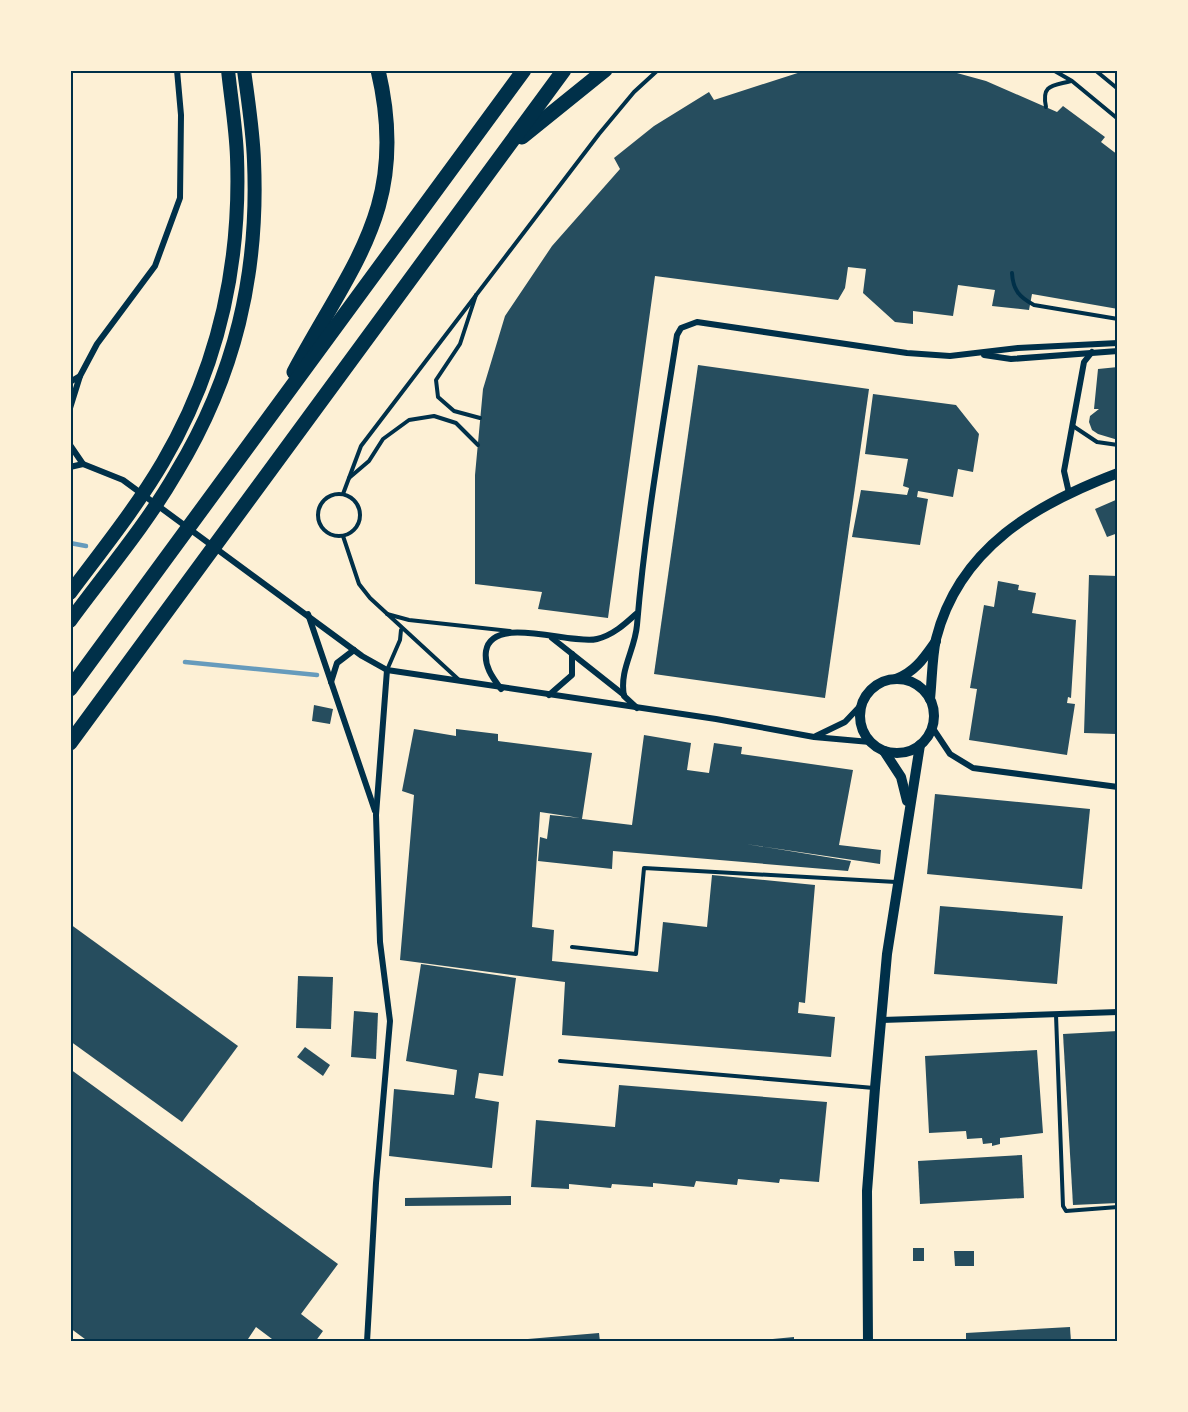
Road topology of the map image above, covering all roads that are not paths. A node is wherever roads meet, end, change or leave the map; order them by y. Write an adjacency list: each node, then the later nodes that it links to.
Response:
1 (177, 70): 23 (street)
2 (228, 70): 39 (highway)
3 (244, 70): 43 (highway)
4 (378, 70): 27 (highway)
5 (524, 70): 27 (highway)
6 (564, 70): 15 (highway)
7 (605, 70): 15 (highway)
8 (658, 70): 17 (lane)
9 (1053, 70): 11 (lane)
10 (1095, 70): 12 (lane)
11 (1072, 81): 13 (lane); 14 (lane)
12 (1118, 89)
13 (1046, 107)
14 (1118, 119)
15 (506, 150): 64 (highway)
16 (1012, 273): 18 (lane)
17 (477, 291): 26 (lane); 35 (lane)
18 (1118, 319)
19 (1118, 343): 22 (street)
20 (1118, 351): 21 (street)
21 (1092, 352): 22 (street); 28 (street)
22 (977, 354): 42 (street)
23 (81, 376): 24 (street); 25 (street)
24 (70, 382)
25 (70, 408)
26 (480, 418)
27 (266, 422): 54 (highway)
28 (1073, 426): 31 (lane); 36 (street)
29 (70, 445): 32 (street)
30 (478, 445): 35 (lane)
31 (1118, 445)
32 (83, 464): 33 (street); 41 (street)
33 (70, 467)
34 (1118, 473): 36 (street)
35 (346, 480): 37 (lane)
36 (1068, 493): 47 (street)
37 (343, 494): 38 (lane); 38 (lane)
38 (343, 536): 40 (lane)
39 (70, 592)
40 (383, 612): 44 (lane); 45 (lane)
41 (308, 614): 48 (street); 52 (street)
42 (636, 614): 46 (street); 57 (street)
43 (70, 621)
44 (401, 629): 50 (lane); 53 (lane)
45 (511, 632): 46 (street); 55 (street)
46 (550, 637): 49 (street)
47 (936, 641): 51 (street); 58 (street)
48 (354, 650): 50 (street); 52 (street)
49 (572, 654): 56 (street); 57 (street)
50 (387, 670): 53 (street); 69 (street)
51 (895, 679): 58 (street); 59 (street)
52 (331, 682): 69 (street)
53 (464, 684): 55 (street)
54 (70, 689)
55 (501, 689): 56 (street)
56 (548, 695): 60 (street)
57 (624, 696): 60 (street)
58 (930, 699): 61 (street)
59 (862, 704): 62 (street); 63 (street)
60 (637, 708): 62 (street)
61 (932, 727): 65 (street); 67 (street)
62 (814, 737): 63 (street)
63 (870, 742): 66 (street)
64 (70, 743)
65 (920, 745): 66 (street); 68 (street)
66 (884, 751): 68 (street)
67 (1118, 787)
68 (908, 807): 70 (street)
69 (376, 815): 78 (street)
70 (897, 882): 71 (lane); 74 (street)
71 (572, 947)
72 (1118, 1012): 73 (street)
73 (1056, 1014): 74 (street); 77 (lane)
74 (882, 1020): 76 (street)
75 (560, 1061): 76 (lane)
76 (874, 1088): 79 (street)
77 (1118, 1208)
78 (367, 1341)
79 (868, 1341)

